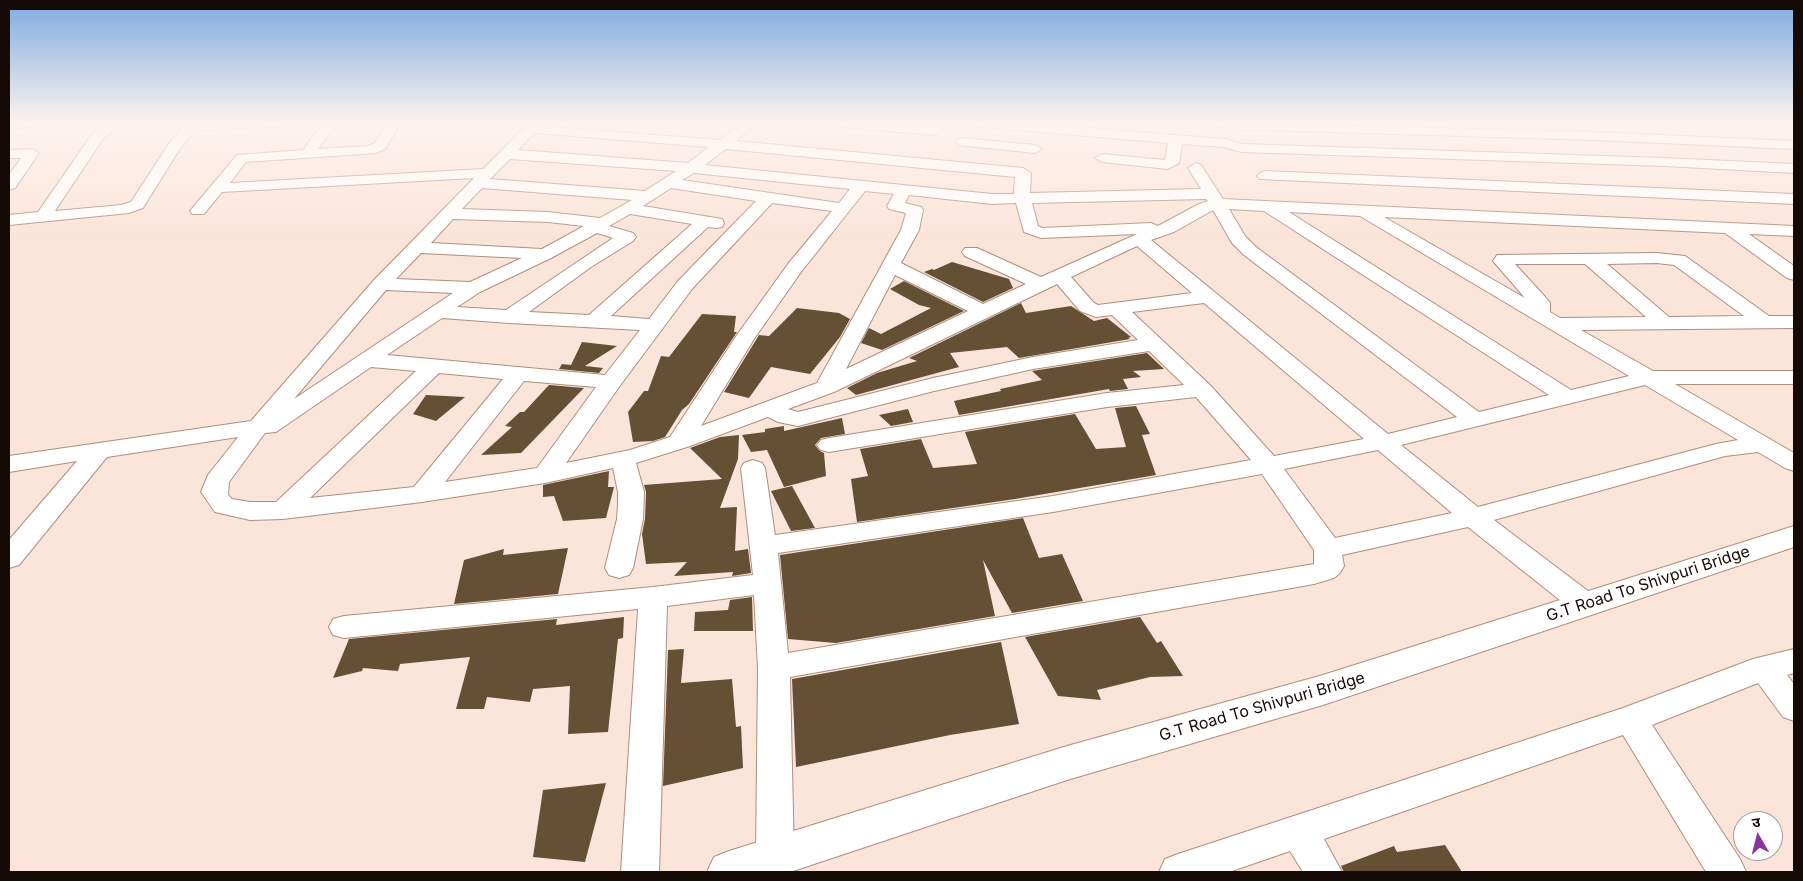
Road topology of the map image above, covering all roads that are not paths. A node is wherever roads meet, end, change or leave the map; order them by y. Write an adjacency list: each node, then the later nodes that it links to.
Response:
1 (25, 163): 26 (street)
2 (80, 163): 44 (street)
3 (163, 163): 44 (street)
4 (238, 163): 34 (street)
5 (498, 163): 22 (street)
6 (627, 163): 16 (street)
7 (697, 163): 16 (street)
8 (906, 163): 20 (street)
9 (1028, 163): 20 (street)
10 (1104, 163): 11 (street)
11 (1172, 163)
12 (1446, 163): 25 (street)
13 (1634, 163): 29 (street)
14 (1696, 163): 32 (street)
15 (1698, 163): 18 (street)
16 (691, 168): 24 (street); 27 (street)
17 (1196, 168): 36 (street)
18 (1770, 168): 19 (street); 23 (street)
19 (1794, 169)
20 (1023, 173): 35 (street)
21 (1265, 176): 25 (street)
22 (484, 178): 31 (street); 34 (street); 43 (street)
23 (1794, 181)
24 (669, 183): 31 (street); 33 (street)
25 (1465, 184): 29 (street); 39 (street)
26 (9, 185)
27 (862, 186): 28 (street); 40 (street)
28 (905, 189): 35 (street); 60 (street)
29 (1678, 193): 32 (street); 52 (street)
30 (305, 194): 34 (street)
31 (648, 196): 41 (street)
32 (1754, 197): 37 (street); 47 (street)
33 (768, 198): 40 (street); 50 (street)
34 (207, 199)
35 (1023, 199): 36 (street); 51 (street)
36 (1214, 199): 38 (street); 51 (street); 88 (street)
37 (1794, 199)
38 (1268, 206): 42 (street); 86 (street)
39 (1485, 206): 42 (street); 52 (street)
40 (843, 208): 90 (street)
41 (628, 209): 48 (street); 49 (street)
42 (1361, 210): 71 (street)
43 (447, 214): 45 (street); 55 (street)
44 (43, 217): 46 (street)
45 (548, 217): 49 (street); 56 (street)
46 (9, 220)
47 (1794, 220)
48 (704, 221): 50 (street); 72 (street)
49 (599, 225): 58 (street); 70 (street)
50 (738, 228): 76 (street)
51 (1168, 228): 54 (street)
52 (1730, 229): 53 (street); 61 (street)
53 (1794, 231)
54 (1138, 239): 62 (street); 66 (street)
55 (416, 247): 56 (street); 63 (street)
56 (512, 250): 58 (street)
57 (971, 252): 64 (street)
58 (544, 254): 65 (street)
59 (1589, 258): 71 (street); 73 (street); 74 (street)
60 (890, 265): 68 (street); 84 (street)
61 (1794, 274)
62 (1060, 276): 64 (street); 67 (street)
63 (381, 284): 65 (street); 89 (street)
64 (1040, 284): 68 (street)
65 (473, 288): 69 (street)
66 (1208, 298): 67 (street); 91 (street)
67 (1118, 310): 77 (street)
68 (983, 311): 84 (street)
69 (436, 312): 70 (street); 78 (street)
70 (509, 317): 72 (street)
71 (1549, 320): 73 (street); 82 (street)
72 (593, 322): 76 (street)
73 (1664, 322): 74 (street)
74 (1764, 322): 75 (street)
75 (1794, 322)
76 (654, 325): 83 (street)
77 (1154, 344): 85 (street); 87 (street)
78 (367, 360): 79 (street); 89 (street)
79 (434, 366): 80 (street); 103 (street)
80 (519, 373): 83 (street); 102 (street)
81 (1794, 377): 82 (street)
82 (1648, 378): 86 (street); 92 (street)
83 (611, 382): 101 (street)
84 (826, 387): 87 (street)
85 (1202, 390): 94 (street); 99 (street)
86 (1568, 398): 88 (street)
87 (770, 409): 90 (street)
88 (1474, 419): 91 (street)
89 (253, 434): 95 (street); 103 (street)
90 (679, 442): 96 (street)
91 (1383, 442): 99 (street); 104 (street)
92 (1760, 444): 93 (street); 97 (street); 104 (street)
93 (1794, 444)
94 (829, 445)
95 (99, 451): 98 (street); 108 (street)
96 (623, 459): 101 (street); 109 (street)
97 (1794, 463)
98 (9, 464)
99 (1268, 465): 106 (street); 107 (street)
100 (753, 468): 106 (street)
101 (545, 475): 102 (street)
102 (422, 494): 103 (street)
103 (283, 510)
104 (1473, 516): 107 (street); 112 (street)
105 (1794, 536): 112 (street, G.T Road To Shivpuri Bridge)
106 (763, 546): 110 (street)
107 (1328, 549): 115 (street)
108 (9, 558)
109 (618, 568)
110 (768, 583): 111 (street); 115 (street)
111 (653, 597): 113 (street); 120 (street)
112 (1586, 605): 119 (street, G.T Road To Shivpuri Bridge)
113 (344, 627)
114 (1779, 665): 116 (street); 117 (street)
115 (774, 668): 119 (street)
116 (1794, 708)
117 (1631, 719): 118 (street); 124 (street)
118 (1298, 830): 122 (street); 123 (street)
119 (775, 858): 121 (street, G.T Road To Shivpuri Bridge)
120 (640, 872)
121 (729, 872)
122 (1178, 872)
123 (1323, 872)
124 (1727, 872)

